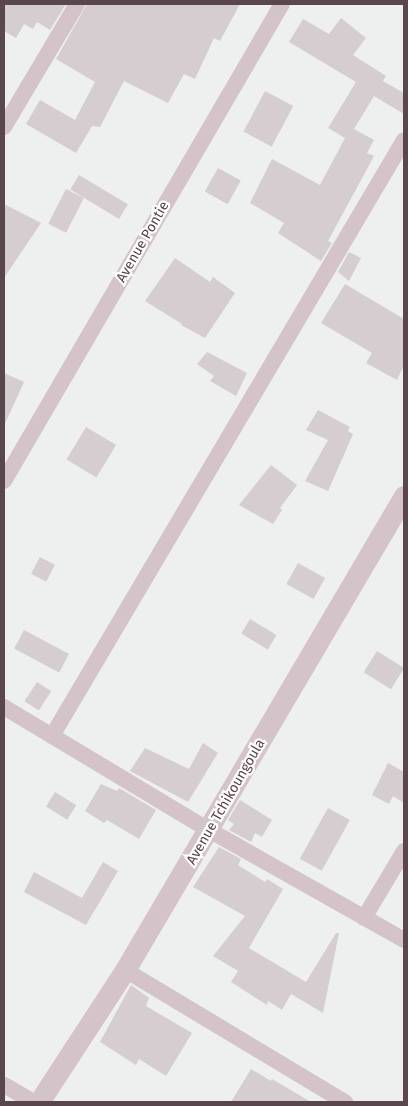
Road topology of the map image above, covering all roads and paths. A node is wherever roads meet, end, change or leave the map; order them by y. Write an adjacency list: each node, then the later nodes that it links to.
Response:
1 (77, 4): 3 (street)
2 (282, 4): 5 (street, Avenue Pontie)
3 (4, 126)
4 (404, 140): 8 (street)
5 (4, 481)
6 (404, 496): 9 (street, Avenue Tchikoungoula)
7 (4, 707): 8 (street)
8 (52, 736): 9 (street)
9 (209, 830): 11 (street); 13 (street, Avenue Tchikoungoula)
10 (404, 851): 11 (street)
11 (364, 918): 12 (street)
12 (404, 940)
13 (125, 970): 16 (street, Avenue Tchikoungoula); 17 (street)
14 (4, 1085): 15 (street)
15 (34, 1102)
16 (39, 1102)
17 (345, 1102)

